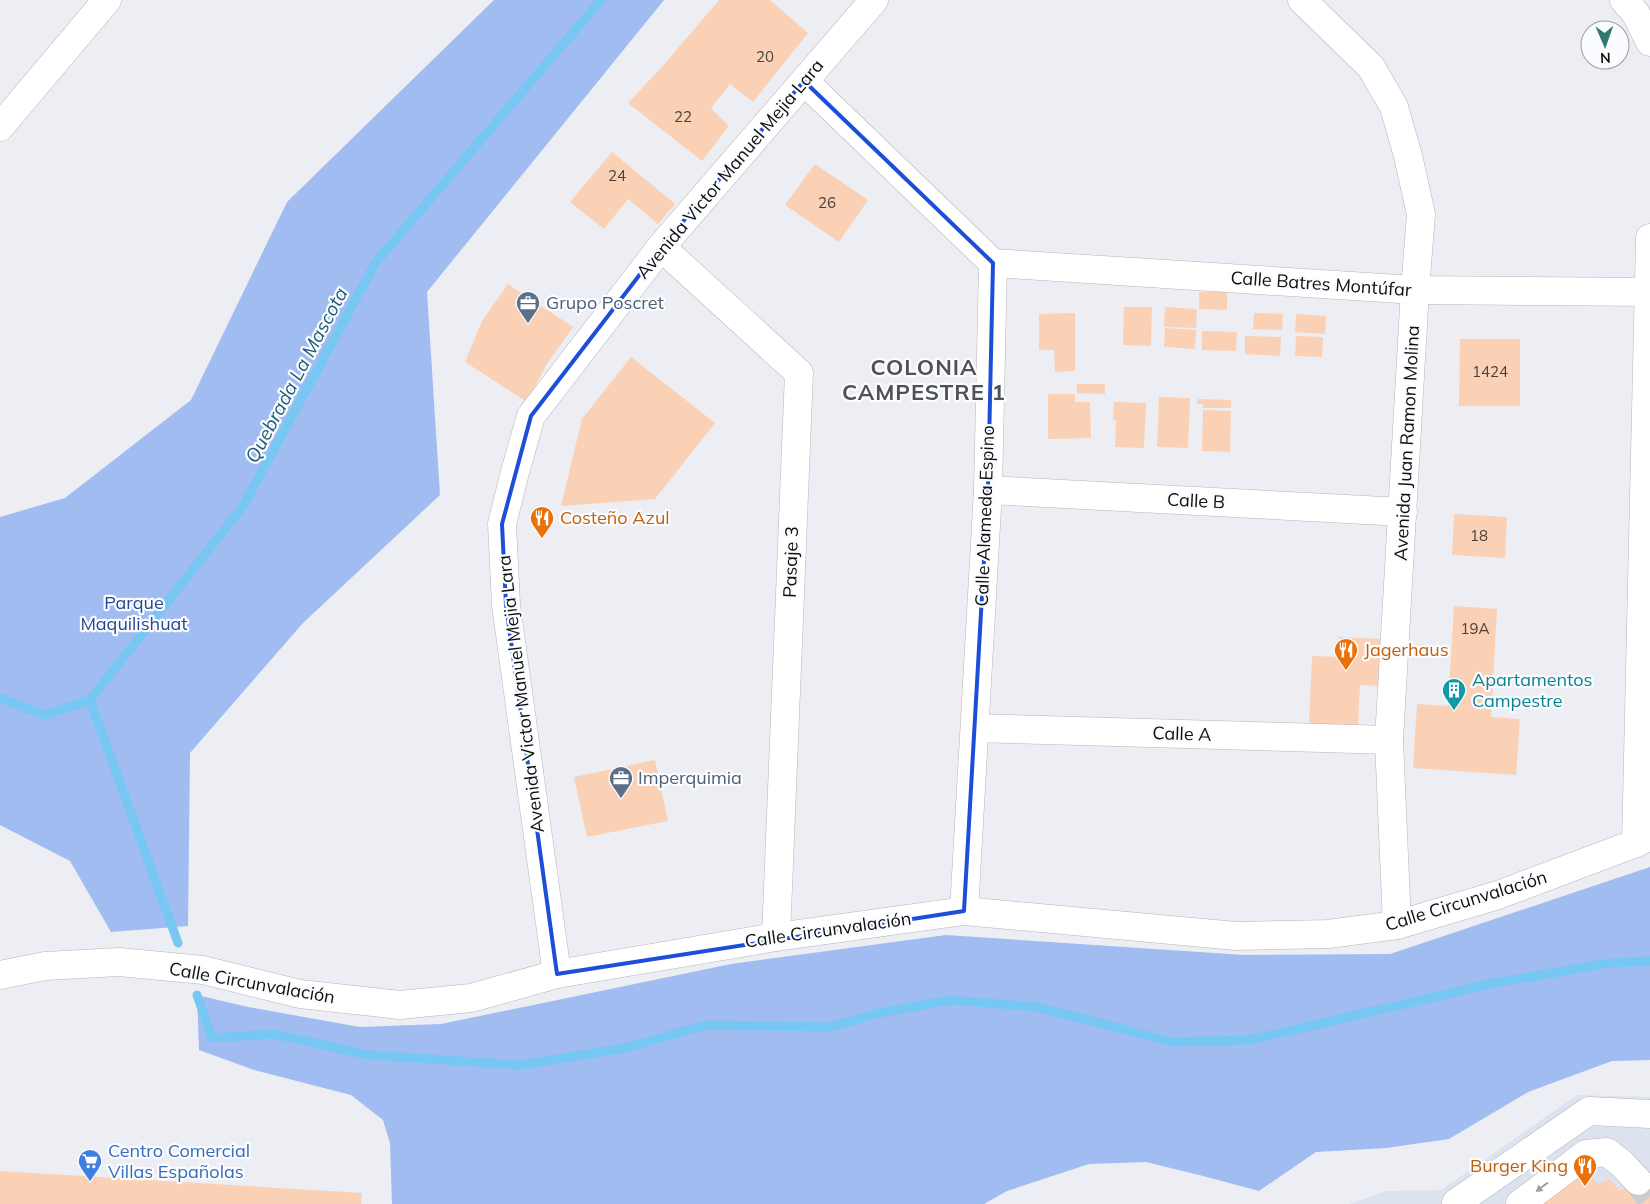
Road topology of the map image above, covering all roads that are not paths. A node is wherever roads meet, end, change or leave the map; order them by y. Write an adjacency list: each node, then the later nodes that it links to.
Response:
1 (107, 0): 7 (street)
2 (874, 0): 6 (street, Avenida Victor Manuel Mejia Lara)
3 (1302, 0): 11 (street, Avenida Juan Ramon Molina)
4 (1624, 0): 5 (street)
5 (1650, 42)
6 (804, 82): 9 (street, Avenida Victor Manuel Mejia Lara); 10 (street)
7 (0, 127)
8 (1650, 238): 12 (street)
9 (661, 247): 20 (street, Pasaje 3); 21 (street, Avenida Victor Manuel Mejia Lara)
10 (993, 263): 11 (street, Calle Batres Montúfar); 13 (street, Calle Alameda Espino)
11 (1415, 290): 12 (street, Calle Batres Montúfar); 14 (street, Avenida Juan Ramon Molina)
12 (1649, 292): 17 (street)
13 (988, 490): 14 (street, Calle B); 15 (street, Calle Alameda Espino)
14 (1403, 512): 16 (street, Avenida Juan Ramon Molina)
15 (975, 728): 16 (street, Calle A); 18 (street, Calle Alameda Espino)
16 (1389, 740): 19 (street, Avenida Juan Ramon Molina)
17 (1643, 840): 19 (street, Calle Circunvalación)
18 (964, 911): 19 (street, Calle Circunvalación); 20 (street, Calle Circunvalación)
19 (1397, 925)
20 (776, 937): 21 (street, Calle Circunvalación)
21 (557, 974): 22 (street, Calle Circunvalación)
22 (0, 975)
23 (1650, 1114): 25 (street)
24 (1638, 1181): 26 (street, one-way to 26)
25 (1456, 1203)
26 (1520, 1204)

